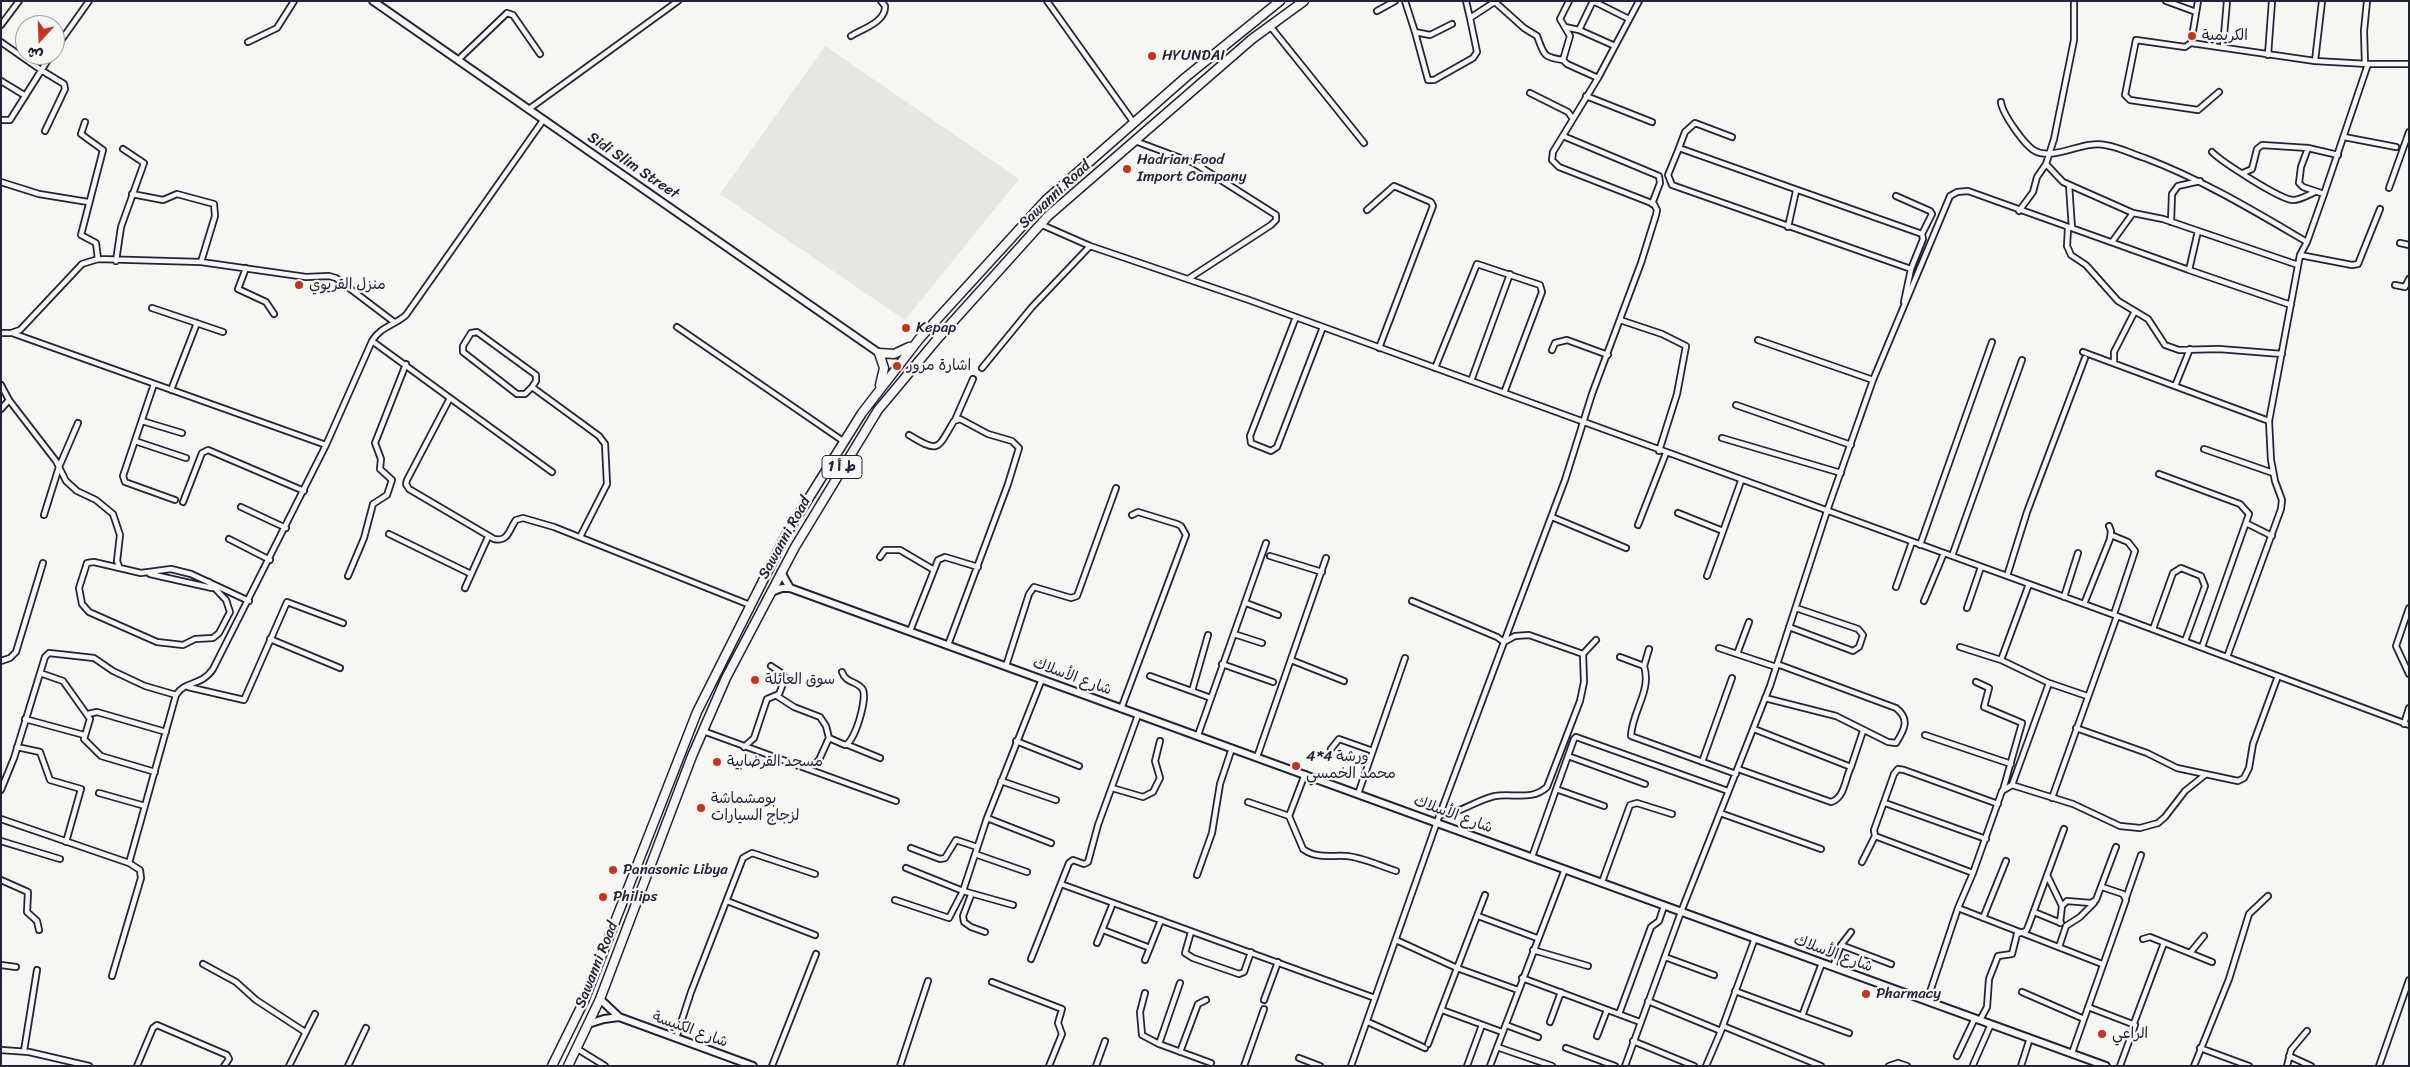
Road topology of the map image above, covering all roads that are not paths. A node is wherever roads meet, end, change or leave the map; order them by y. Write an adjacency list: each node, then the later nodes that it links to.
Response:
1 (11, 1): 23 (street)
2 (88, 1): 35 (street)
3 (294, 1): 38 (street)
4 (373, 1): 44 (street, Sidi Slim Street)
5 (678, 1): 58 (street)
6 (881, 1): 36 (street)
7 (1047, 1): 64 (street)
8 (1280, 1): 64 (highway, Sawanni Road / ط أ 1)
9 (1304, 1): 31 (highway, Sawanni Road / ط أ 1)
10 (1395, 1): 25 (street)
11 (1405, 1): 34 (street)
12 (1466, 1): 27 (street)
13 (1569, 1): 32 (street)
14 (1593, 1): 28 (street); 33 (street)
15 (1639, 1): 28 (street)
16 (2074, 1): 78 (street)
17 (2166, 1): 26 (street)
18 (2198, 1): 26 (street)
19 (2227, 1): 41 (street)
20 (2272, 1): 43 (street)
21 (2322, 1): 46 (street)
22 (2367, 1): 47 (street)
23 (19, 2): 30 (street)
24 (1496, 2): 27 (street); 45 (street)
25 (1377, 11)
26 (2196, 12): 39 (street)
27 (1470, 18): 34 (street)
28 (1629, 19): 40 (street)
29 (1452, 24): 34 (street)
30 (1, 25)
31 (1270, 26): 71 (highway, Sawanni Road / ط أ 1); 72 (street)
32 (1564, 27): 33 (street); 45 (street)
33 (1580, 30): 40 (street)
34 (1415, 32)
35 (65, 35)
36 (851, 36)
37 (1, 42): 50 (street)
38 (248, 42)
39 (2191, 43): 41 (street); 53 (street)
40 (1615, 46): 51 (street)
41 (2222, 47): 43 (street)
42 (540, 54): 44 (street)
43 (2268, 55): 46 (street)
44 (458, 60): 58 (street, Sidi Slim Street)
45 (1563, 60): 51 (street)
46 (2315, 61): 47 (street)
47 (2366, 64): 48 (street); 69 (street)
48 (2409, 64)
49 (44, 65): 50 (street)
50 (40, 70): 55 (street); 65 (street)
51 (1598, 78): 56 (street)
52 (1, 80): 55 (street)
53 (2219, 92)
54 (1530, 93): 60 (street)
55 (24, 95): 61 (street)
56 (1586, 96): 60 (street); 63 (street)
57 (2001, 102): 78 (street)
58 (529, 109): 59 (street, Sidi Slim Street)
59 (544, 119): 132 (street); 147 (street, Sidi Slim Street)
60 (1573, 119): 67 (street)
61 (1, 120)
62 (85, 122): 96 (street)
63 (1652, 122)
64 (1134, 123): 82 (highway, Sawanni Road / ط أ 1)
65 (45, 131)
66 (2409, 132): 70 (street)
67 (1563, 136): 97 (street); 97 (street)
68 (1732, 137): 74 (street)
69 (2344, 137): 73 (street); 80 (street)
70 (2405, 140): 73 (street); 79 (street)
71 (1135, 141): 86 (highway, Sawanni Road / ط أ 1); 122 (street)
72 (1364, 143)
73 (2396, 147): 79 (street)
74 (1679, 148): 90 (street); 104 (street)
75 (2308, 148): 80 (street); 83 (street); 91 (street)
76 (123, 149): 92 (street)
77 (2212, 152): 83 (street)
78 (2048, 154): 81 (street); 84 (street)
79 (2400, 154): 88 (street)
80 (2338, 155): 93 (street)
81 (2046, 164): 87 (street); 100 (street)
82 (1081, 171): 86 (highway); 89 (highway, Sawanni Road / ط أ 1)
83 (2243, 174): 91 (street)
84 (2201, 181): 102 (street); 109 (street)
85 (1, 182): 96 (street)
86 (1086, 184): 95 (highway, Sawanni Road / ط أ 1)
87 (2069, 185): 101 (street); 105 (street)
88 (2389, 188)
89 (1059, 189): 95 (highway); 139 (highway, Sawanni Road / ط أ 1)
90 (1796, 191): 104 (street); 107 (street)
91 (2315, 192): 93 (street)
92 (132, 194): 115 (street); 116 (street)
93 (2324, 194): 109 (street)
94 (1896, 196): 107 (street)
95 (1067, 200): 103 (highway, Sawanni Road / ط أ 1)
96 (88, 202): 114 (street)
97 (1652, 204): 131 (street)
98 (2380, 209): 113 (street)
99 (1368, 210): 143 (street)
100 (2019, 210): 105 (street); 127 (street)
101 (2133, 212): 102 (street); 108 (street)
102 (2170, 222): 106 (street)
103 (1040, 224): 112 (street); 229 (highway, Sawanni Road / ط أ 1)
104 (1788, 227): 119 (street)
105 (2070, 228): 108 (street); 128 (street)
106 (2198, 231): 117 (street); 120 (street)
107 (1922, 234): 119 (street)
108 (2112, 242): 120 (street)
109 (2307, 242): 113 (street)
110 (2400, 243): 111 (street)
111 (2409, 245)
112 (1090, 246): 122 (street); 154 (street)
113 (2300, 255): 117 (street)
114 (98, 259): 115 (street); 138 (street)
115 (116, 261): 116 (street)
116 (201, 262): 118 (street)
117 (2298, 265): 125 (street)
118 (246, 268): 129 (street); 132 (street)
119 (1911, 269): 127 (street)
120 (2189, 270): 125 (street)
121 (1510, 274): 155 (street); 158 (street); 165 (street)
122 (1188, 279): 130 (street)
123 (2409, 279): 124 (street)
124 (2395, 285)
125 (2291, 305): 149 (street)
126 (152, 308): 133 (street)
127 (1903, 308): 157 (street)
128 (2136, 311): 144 (street); 152 (street)
129 (274, 314)
130 (1296, 318): 135 (street); 135 (street)
131 (1620, 320): 148 (street); 183 (street)
132 (394, 322): 141 (street)
133 (197, 323): 136 (street); 164 (street)
134 (677, 327): 179 (street)
135 (1323, 327): 143 (street)
136 (223, 332)
137 (1, 333): 138 (street)
138 (12, 333): 159 (street)
139 (920, 338): 147 (highway); 163 (highway, Sawanni Road / ط أ 1)
140 (1758, 340): 157 (street)
141 (372, 341): 153 (street); 180 (street)
142 (1992, 342): 215 (street)
143 (1379, 348): 155 (street)
144 (2190, 349): 149 (street); 161 (street)
145 (1552, 350): 148 (street)
146 (2083, 352): 152 (street)
147 (879, 353): 163 (highway)
148 (1608, 354): 174 (street)
149 (2282, 354): 172 (street)
150 (2085, 358): 235 (street)
151 (2022, 360): 220 (street)
152 (2114, 362): 161 (street)
153 (406, 364): 166 (street); 233 (street)
154 (982, 368)
155 (1435, 368): 158 (street)
156 (973, 379): 170 (street)
157 (1873, 380): 181 (street)
158 (1471, 381): 165 (street)
159 (154, 384): 164 (street); 171 (street)
160 (1, 385): 167 (street)
161 (2175, 386): 172 (street)
162 (532, 387): 162 (street); 211 (street)
163 (879, 389): 179 (highway, Sawanni Road / ط أ 1)
164 (171, 390): 180 (street)
165 (1504, 394): 174 (street)
166 (450, 398): 187 (street); 210 (street)
167 (9, 400): 169 (street); 186 (street)
168 (1736, 405): 181 (street)
169 (1, 409)
170 (955, 420): 176 (street); 226 (street)
171 (142, 421): 175 (street); 178 (street)
172 (2269, 421): 188 (street)
173 (78, 423): 186 (street)
174 (1584, 423): 183 (street); 201 (street)
175 (182, 433)
176 (909, 435)
177 (1722, 438): 189 (street)
178 (135, 441): 185 (street); 194 (street)
179 (843, 441): 248 (highway, Sawanni Road / ط أ 1)
180 (326, 445): 193 (street)
181 (1850, 445): 189 (street)
182 (2204, 448): 188 (street)
183 (1659, 451): 184 (street)
184 (1666, 453): 191 (street); 203 (street)
185 (186, 458)
186 (59, 467): 200 (street); 225 (street)
187 (552, 472)
188 (2273, 472): 209 (street)
189 (1841, 473): 197 (street)
190 (2159, 474): 202 (street)
191 (1741, 481): 197 (street); 206 (street)
192 (1116, 488): 282 (street)
193 (304, 491): 195 (street); 205 (street)
194 (176, 500)
195 (183, 502)
196 (241, 507): 205 (street)
197 (1826, 511): 213 (street); 250 (street)
198 (1678, 513): 206 (street)
199 (1132, 515): 305 (street)
200 (44, 516)
201 (1552, 517): 216 (street); 265 (street)
202 (2246, 523): 209 (street); 270 (street)
203 (1638, 525)
204 (2108, 526): 208 (street)
205 (286, 528): 223 (street)
206 (1723, 531): 234 (street)
207 (389, 534): 232 (street)
208 (2111, 535): 249 (street); 254 (street)
209 (2272, 536): 274 (street)
210 (488, 537): 211 (street); 232 (street)
211 (580, 537): 248 (street)
212 (229, 539): 223 (street)
213 (1912, 542): 215 (street); 238 (street)
214 (1266, 543): 247 (street)
215 (1920, 545): 217 (street)
216 (1626, 548)
217 (1944, 553): 220 (street); 245 (street)
218 (2078, 553): 243 (street)
219 (1270, 556): 230 (street)
220 (1952, 556): 227 (street)
221 (880, 557): 228 (street)
222 (1326, 558): 230 (street)
223 (270, 560): 244 (street)
224 (43, 563): 279 (street)
225 (119, 566): 231 (street); 239 (street)
226 (978, 567): 228 (street); 266 (street)
227 (1981, 567): 235 (street); 251 (street)
228 (934, 570): 259 (street)
229 (781, 572): 241 (street); 242 (highway, Sawanni Road / ط أ 1)
230 (1322, 572): 277 (street)
231 (148, 574): 236 (street); 239 (street)
232 (471, 574): 240 (street)
233 (348, 576)
234 (1707, 576)
235 (2007, 576): 237 (street)
236 (209, 582): 239 (street); 244 (street)
237 (2029, 584): 243 (street); 278 (street)
238 (1896, 587)
239 (212, 588)
240 (465, 588)
241 (790, 588): 242 (street); 259 (street, شارع الأسلاك)
242 (771, 592): 312 (highway, Sawanni Road / ط أ 1)
243 (2064, 597): 249 (street)
244 (248, 601): 297 (street)
245 (1924, 601)
246 (1412, 602): 265 (street)
247 (1246, 603): 253 (street); 260 (street)
248 (750, 604): 518 (highway, Sawanni Road / ط أ 1)
249 (2084, 604): 254 (street)
250 (1796, 608): 257 (street); 257 (street)
251 (1967, 608)
252 (2409, 608): 288 (street)
253 (1278, 615)
254 (2115, 615): 258 (street); 301 (street)
255 (1749, 622): 273 (street)
256 (343, 623): 262 (street)
257 (1790, 627): 284 (street)
258 (2153, 629): 264 (street); 264 (street)
259 (910, 631): 266 (street, شارع الأسلاك)
260 (1234, 634): 267 (street); 280 (street)
261 (1208, 635): 298 (street)
262 (270, 639): 285 (street); 297 (street)
263 (1596, 640): 272 (street)
264 (2185, 641): 270 (street)
265 (1504, 642): 272 (street); 360 (street)
266 (948, 644): 282 (street, شارع الأسلاك)
267 (1262, 644)
268 (1719, 648): 273 (street)
269 (1960, 648): 278 (street)
270 (2202, 648): 274 (street)
271 (1649, 649): 283 (street)
272 (1583, 654): 360 (street)
273 (1737, 654): 284 (street)
274 (2227, 657): 290 (street)
275 (1405, 658): 326 (street)
276 (1620, 658): 283 (street)
277 (1291, 660): 293 (street); 328 (street)
278 (2001, 660): 296 (street)
279 (1, 662)
280 (1222, 664): 294 (street); 302 (street)
281 (771, 666): 300 (street)
282 (1006, 666): 292 (street, شارع الأسلاك)
283 (1644, 666): 330 (street)
284 (1776, 666): 303 (street); 313 (street)
285 (340, 668)
286 (842, 672): 321 (street)
287 (40, 673): 299 (street); 306 (street); 308 (street)
288 (2409, 674)
289 (1150, 676): 298 (street)
290 (2278, 676): 309 (street); 339 (street)
291 (1732, 678): 330 (street)
292 (1042, 679): 305 (street, شارع الأسلاك); 319 (street)
293 (1344, 681)
294 (1273, 682)
295 (1976, 682): 331 (street)
296 (2049, 683): 301 (street); 342 (street)
297 (186, 686): 299 (street)
298 (1192, 691): 302 (street)
299 (176, 695): 314 (street)
300 (777, 696): 318 (street); 323 (street)
301 (2087, 696): 310 (street)
302 (1211, 698): 316 (street)
303 (1766, 698): 311 (street); 313 (street)
304 (2409, 708): 309 (street)
305 (1121, 709): 307 (street, شارع الأسلاك)
306 (88, 714): 314 (street); 315 (street)
307 (1138, 715): 316 (street, شارع الأسلاك); 343 (street)
308 (25, 719): 315 (street); 322 (street)
309 (2406, 725)
310 (2076, 728): 339 (street); 350 (street)
311 (1754, 729): 333 (street); 335 (street)
312 (703, 730): 323 (street); 463 (highway, Sawanni Road / ط أ 1)
313 (1863, 731): 333 (street)
314 (166, 732): 336 (street)
315 (84, 735): 336 (street)
316 (1198, 735): 324 (street, شارع الأسلاك)
317 (1925, 735): 331 (street)
318 (830, 738): 321 (street); 334 (street)
319 (1016, 741): 332 (street); 340 (street)
320 (1160, 741): 343 (street)
321 (848, 745): 329 (street)
322 (17, 747): 345 (street); 369 (street)
323 (744, 747): 334 (street)
324 (1232, 748): 328 (street, شارع الأسلاك); 388 (street)
325 (1331, 749): 326 (street)
326 (1373, 751): 349 (street)
327 (1568, 756): 341 (street); 344 (street); 346 (street)
328 (1257, 757): 337 (street, شارع الأسلاك)
329 (880, 758)
330 (1702, 762): 338 (street)
331 (2011, 764): 347 (street)
332 (1079, 766)
333 (1850, 767): 335 (street)
334 (808, 769): 352 (street)
335 (1738, 769): 338 (street)
336 (155, 772): 356 (street)
337 (1305, 774): 349 (street, شارع الأسلاك); 361 (street)
338 (1736, 774): 346 (street)
339 (2205, 775): 350 (street)
340 (1001, 781): 351 (street); 362 (street)
341 (1645, 784)
342 (2012, 785): 347 (street); 350 (street)
343 (1112, 788): 392 (street)
344 (1556, 788): 357 (street); 377 (street)
345 (1, 790)
346 (1728, 791): 358 (street)
347 (2002, 791): 355 (street)
348 (99, 793): 356 (street)
349 (1358, 794): 364 (street, شارع الأسلاك)
350 (2052, 798)
351 (1056, 800)
352 (896, 801)
353 (1248, 802): 361 (street)
354 (1885, 803): 355 (street); 366 (street); 367 (street)
355 (1998, 804): 367 (street)
356 (145, 806): 381 (street)
357 (1604, 806)
358 (1720, 813): 374 (street); 407 (street)
359 (1672, 814): 391 (street)
360 (1440, 815): 364 (street)
361 (1289, 816): 384 (street)
362 (987, 818): 370 (street); 371 (street)
363 (1, 819): 369 (street)
364 (1437, 822): 377 (street, شارع الأسلاك); 425 (street)
365 (2064, 829): 389 (street)
366 (1875, 836): 380 (street); 386 (street)
367 (1986, 839): 386 (street)
368 (1, 841): 378 (street)
369 (66, 842): 381 (street)
370 (1052, 843)
371 (977, 847): 373 (street); 375 (street)
372 (2116, 847): 393 (street)
373 (910, 848)
374 (1821, 849)
375 (975, 854): 385 (street); 394 (street)
376 (2141, 855): 399 (street)
377 (1532, 857): 383 (street, شارع الأسلاك)
378 (60, 859)
379 (2006, 860): 410 (street)
380 (1862, 862)
381 (129, 863): 450 (street)
382 (906, 868): 394 (street)
383 (1565, 869): 391 (street, شارع الأسلاك); 422 (street)
384 (1396, 871)
385 (1027, 872)
386 (1974, 873): 406 (street)
387 (815, 874): 400 (street)
388 (1197, 875)
389 (2047, 875): 405 (street); 408 (street)
390 (1, 880): 414 (street)
391 (1602, 882): 404 (street, شارع الأسلاك)
392 (1061, 884): 402 (street); 436 (street)
393 (2102, 887): 399 (street); 401 (street)
394 (963, 891): 395 (street); 398 (street)
395 (971, 895): 403 (street); 416 (street)
396 (1485, 895): 409 (street)
397 (2268, 896): 502 (street)
398 (895, 900)
399 (2126, 900): 443 (street)
400 (727, 902): 420 (street); 493 (street)
401 (2094, 902): 405 (street); 413 (street)
402 (1113, 903): 411 (street); 415 (street)
403 (1013, 905)
404 (1664, 906): 407 (street, شارع الأسلاك); 473 (street)
405 (2062, 906): 412 (street)
406 (1958, 908): 410 (street); 467 (street)
407 (1681, 912): 423 (street, شارع الأسلاك); 435 (street)
408 (2034, 912): 412 (street); 419 (street)
409 (1478, 916): 422 (street); 448 (street)
410 (1984, 918): 419 (street)
411 (1161, 920): 417 (street); 430 (street)
412 (2060, 923): 413 (street)
413 (2066, 926): 429 (street)
414 (39, 930)
415 (1102, 930): 426 (street); 430 (street)
416 (985, 932)
417 (1191, 932): 432 (street); 432 (street)
418 (1851, 932): 428 (street)
419 (2022, 932): 429 (street); 476 (street)
420 (815, 935)
421 (2204, 936): 433 (street)
422 (1538, 938): 431 (street)
423 (1755, 938): 440 (street, شارع الأسلاك); 458 (street)
424 (2143, 939): 427 (street)
425 (1396, 940): 448 (street); 462 (street)
426 (1098, 943)
427 (2164, 943): 433 (street); 481 (street)
428 (1841, 945): 442 (street); 447 (street)
429 (2059, 947): 443 (street)
430 (1150, 948): 437 (street)
431 (1533, 950): 445 (street); 452 (street)
432 (1251, 952): 438 (street)
433 (2190, 953): 439 (street)
434 (816, 954): 522 (street)
435 (1665, 957): 451 (street); 466 (street)
436 (1031, 959)
437 (1145, 960)
438 (1278, 962): 462 (street); 465 (street)
439 (2212, 962)
440 (1822, 963): 447 (street, شارع الأسلاك); 474 (street)
441 (203, 964): 489 (street)
442 (1891, 964)
443 (2102, 964): 468 (street)
444 (1, 965): 446 (street)
445 (1588, 966)
446 (16, 967)
447 (1832, 967): 467 (street, شارع الأسلاك)
448 (1457, 968): 457 (street); 470 (street)
449 (37, 970): 504 (street)
450 (112, 976)
451 (1714, 976)
452 (1522, 978): 457 (street); 459 (street)
453 (2409, 980): 547 (street)
454 (928, 981): 523 (street)
455 (992, 982): 524 (street)
456 (1180, 982): 498 (street)
457 (1518, 990): 485 (street)
458 (1736, 991): 474 (street); 487 (street)
459 (1561, 992): 471 (street); 479 (street)
460 (2022, 992): 477 (street)
461 (1145, 993): 498 (street)
462 (1375, 998): 478 (street)
463 (600, 999): 475 (street, شارع الكنيسة); 482 (highway, Sawanni Road / ط أ 1)
464 (1206, 1000): 505 (street)
465 (1264, 1000)
466 (1648, 1001): 480 (street); 487 (street)
467 (1928, 1001): 476 (street, شارع الأسلاك)
468 (2088, 1007): 477 (street); 481 (street)
469 (1264, 1009): 527 (street)
470 (1442, 1010): 478 (street); 484 (street)
471 (1607, 1010): 473 (street); 492 (street)
472 (314, 1014): 489 (street)
473 (1618, 1014): 480 (street)
474 (1802, 1016): 491 (street)
475 (619, 1017): 482 (street); 493 (street, شارع الكنيسة)
476 (1978, 1019): 483 (street, شارع الأسلاك); 507 (street)
477 (2084, 1019): 506 (street)
478 (1368, 1022): 529 (street)
479 (1550, 1022)
480 (1640, 1022): 497 (street)
481 (2134, 1023): 542 (street)
482 (588, 1024): 500 (highway, Sawanni Road / ط أ 1)
483 (1992, 1024): 495 (street, شارع الأسلاك); 510 (street)
484 (1482, 1025): 490 (street); 530 (street)
485 (1506, 1025): 490 (street); 494 (street)
486 (366, 1028): 517 (street)
487 (1722, 1029): 536 (street); 537 (street)
488 (2307, 1031): 508 (street)
489 (305, 1032): 516 (street)
490 (1502, 1032): 499 (street)
491 (1849, 1033)
492 (1597, 1036)
493 (676, 1038): 521 (street, شارع الكنيسة)
494 (1538, 1038)
495 (2030, 1038): 506 (street, شارع الأسلاك); 540 (street)
496 (1105, 1041): 525 (street)
497 (1633, 1041): 534 (street); 535 (street)
498 (1159, 1044): 505 (street)
499 (1497, 1047): 531 (street); 532 (street)
500 (576, 1048): 519 (highway, Sawanni Road / ط أ 1); 520 (street)
501 (1566, 1048): 533 (street)
502 (2200, 1048): 543 (street); 544 (street)
503 (1, 1050): 504 (street)
504 (24, 1051): 513 (street)
505 (1180, 1052): 512 (street)
506 (2072, 1054): 511 (street, شارع الأسلاك)
507 (1957, 1056)
508 (2289, 1056): 545 (street); 546 (street)
509 (1299, 1058): 528 (street)
510 (1973, 1064)
511 (2097, 1064): 541 (street, شارع الأسلاك)
512 (1211, 1065): 526 (street)
513 (90, 1066)
514 (137, 1066): 515 (street)
515 (224, 1066)
516 (289, 1066)
517 (348, 1066)
518 (552, 1066)
519 (568, 1066)
520 (605, 1066)
521 (753, 1066)
522 (772, 1066)
523 (900, 1066)
524 (1049, 1066)
525 (1096, 1066)
526 (1218, 1066)
527 (1244, 1066)
528 (1320, 1066)
529 (1351, 1066)
530 (1467, 1066)
531 (1490, 1066)
532 (1552, 1066)
533 (1615, 1066)
534 (1625, 1066)
535 (1694, 1066)
536 (1706, 1066)
537 (1821, 1066)
538 (1889, 1066): 539 (street)
539 (1907, 1066)
540 (2021, 1066)
541 (2106, 1066)
542 (2120, 1066)
543 (2194, 1066)
544 (2249, 1066)
545 (2287, 1066)
546 (2312, 1066)
547 (2379, 1066)

